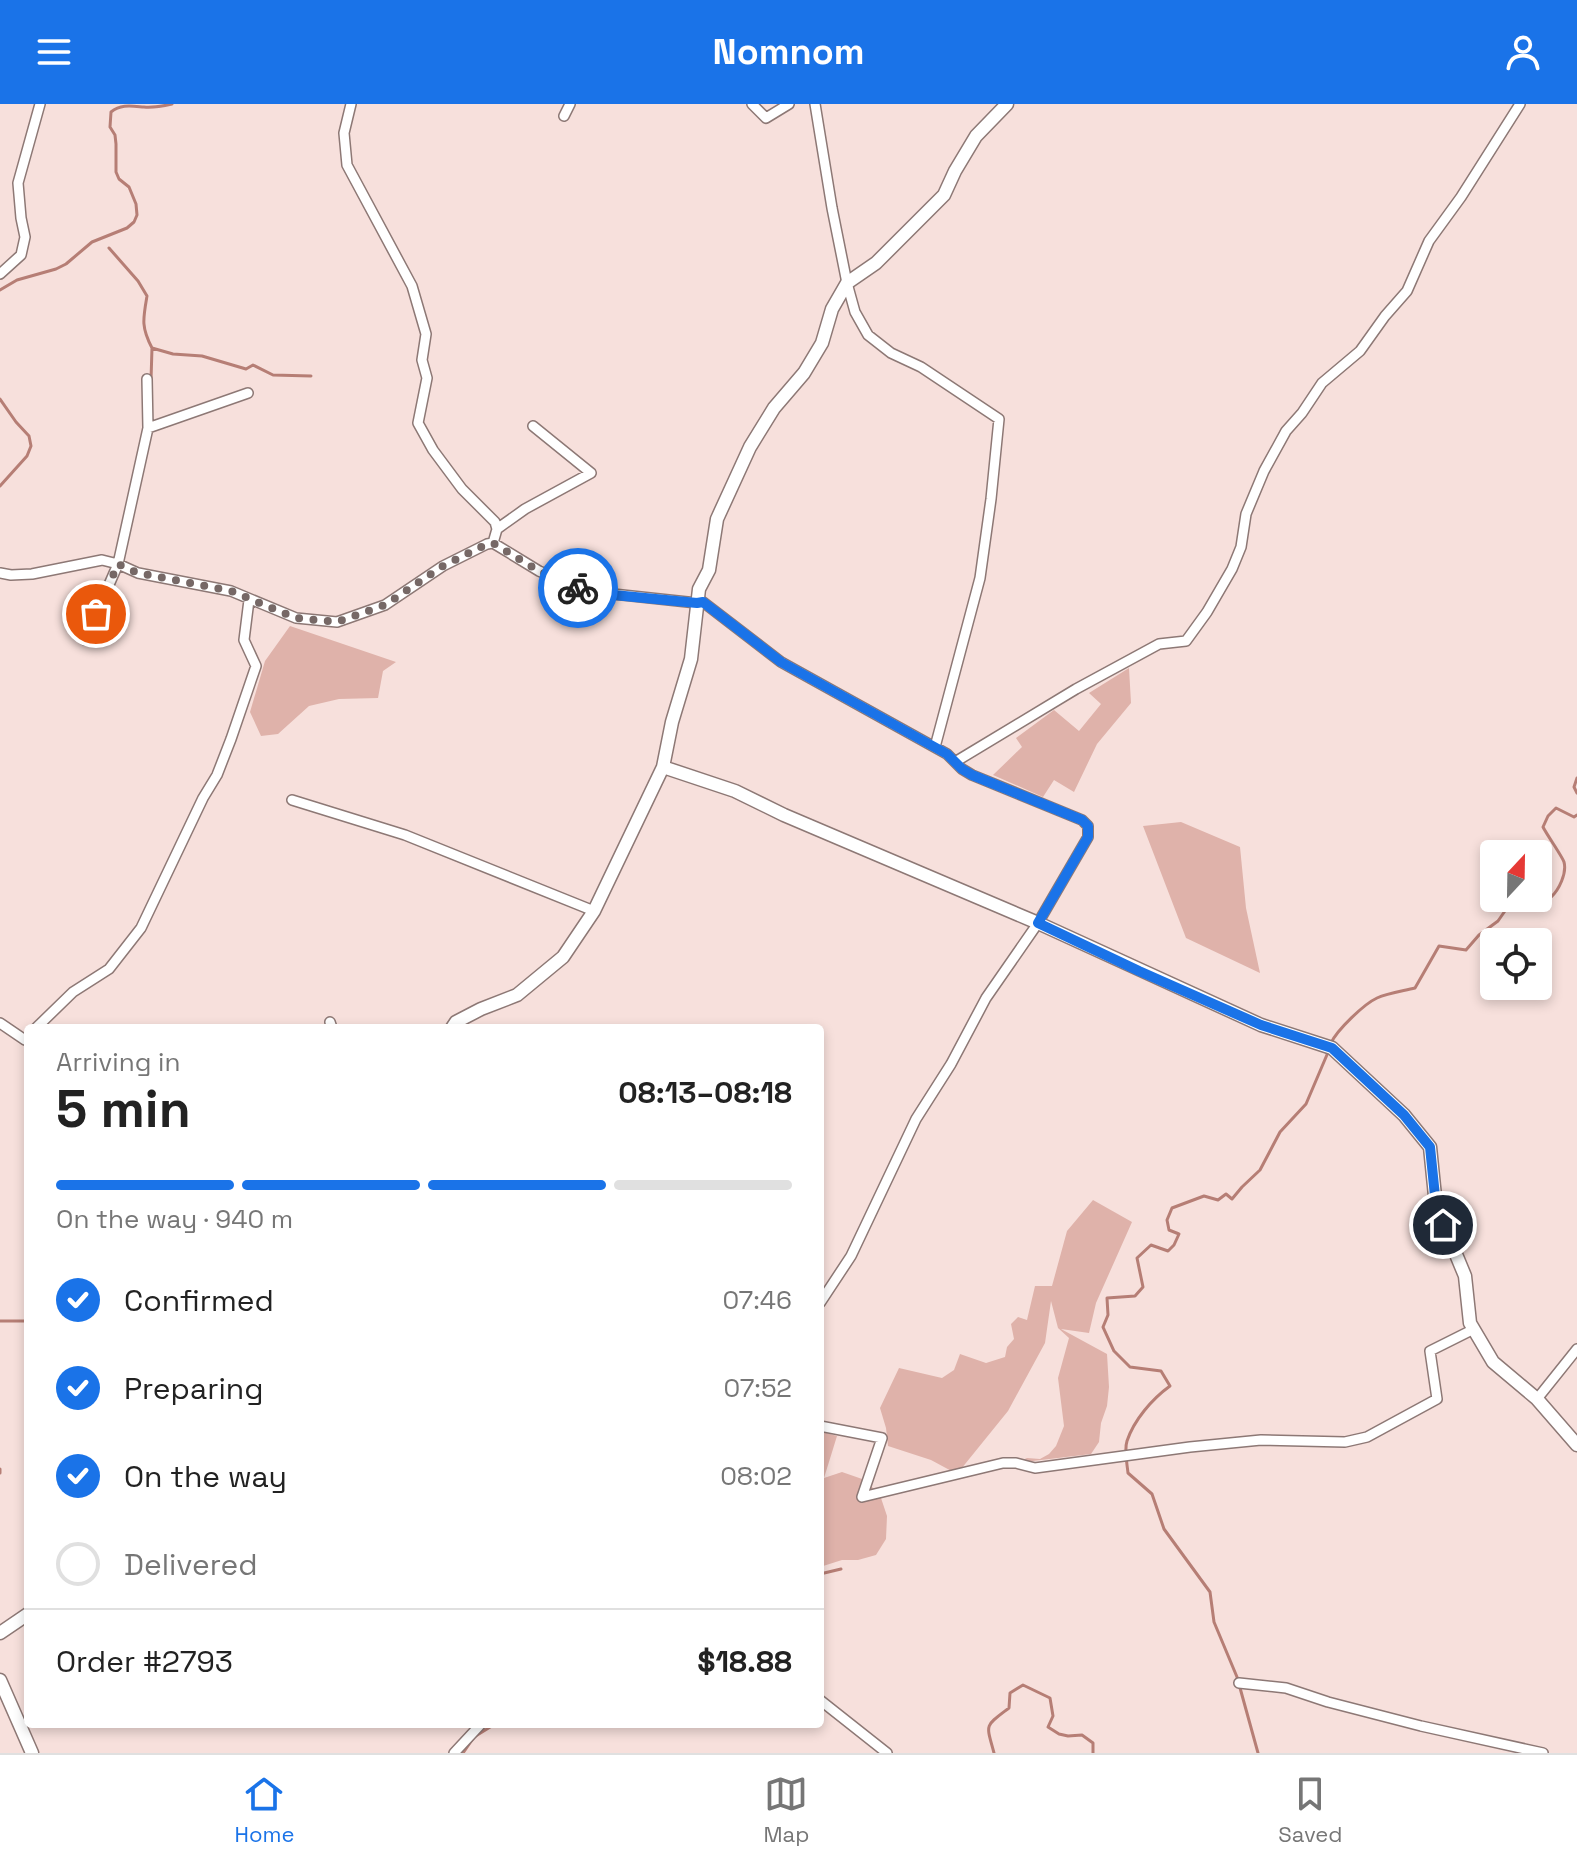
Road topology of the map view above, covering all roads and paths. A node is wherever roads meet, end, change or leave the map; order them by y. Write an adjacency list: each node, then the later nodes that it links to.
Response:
1 (40, 104): 10 (street)
2 (351, 104): 16 (street)
3 (570, 104): 9 (street)
4 (752, 104): 5 (street)
5 (789, 104)
6 (815, 104): 11 (street)
7 (1007, 104): 11 (street)
8 (1520, 104): 24 (street)
9 (564, 116)
10 (0, 274)
11 (847, 283): 21 (street); 23 (street)
12 (147, 379): 15 (street)
13 (248, 393): 15 (street)
14 (533, 426): 16 (street)
15 (148, 428): 18 (street)
16 (497, 529): 17 (street)
17 (493, 543): 20 (street); 21 (street)
18 (118, 564): 19 (street); 20 (street); 22 (street)
19 (5, 574)
20 (249, 600): 30 (street)
21 (697, 603): 23 (street); 25 (street)
22 (85, 640)
23 (935, 747): 24 (street)
24 (955, 762): 28 (street)
25 (663, 767): 27 (street); 28 (street)
26 (292, 800): 27 (street)
27 (594, 911): 31 (street)
28 (1038, 923): 33 (street); 34 (street)
29 (0, 1023): 32 (street)
30 (40, 1024)
31 (455, 1024)
32 (24, 1037)
33 (824, 1297)
34 (1474, 1329): 36 (street); 37 (street)
35 (1577, 1349): 36 (street)
36 (1537, 1399): 38 (street)
37 (824, 1427)
38 (1577, 1445)
39 (24, 1617): 40 (street)
40 (0, 1633)
41 (0, 1680): 45 (street)
42 (1239, 1683): 48 (street)
43 (824, 1703): 47 (street)
44 (477, 1728): 46 (street)
45 (32, 1753)
46 (454, 1753)
47 (887, 1753)
48 (1543, 1753)

